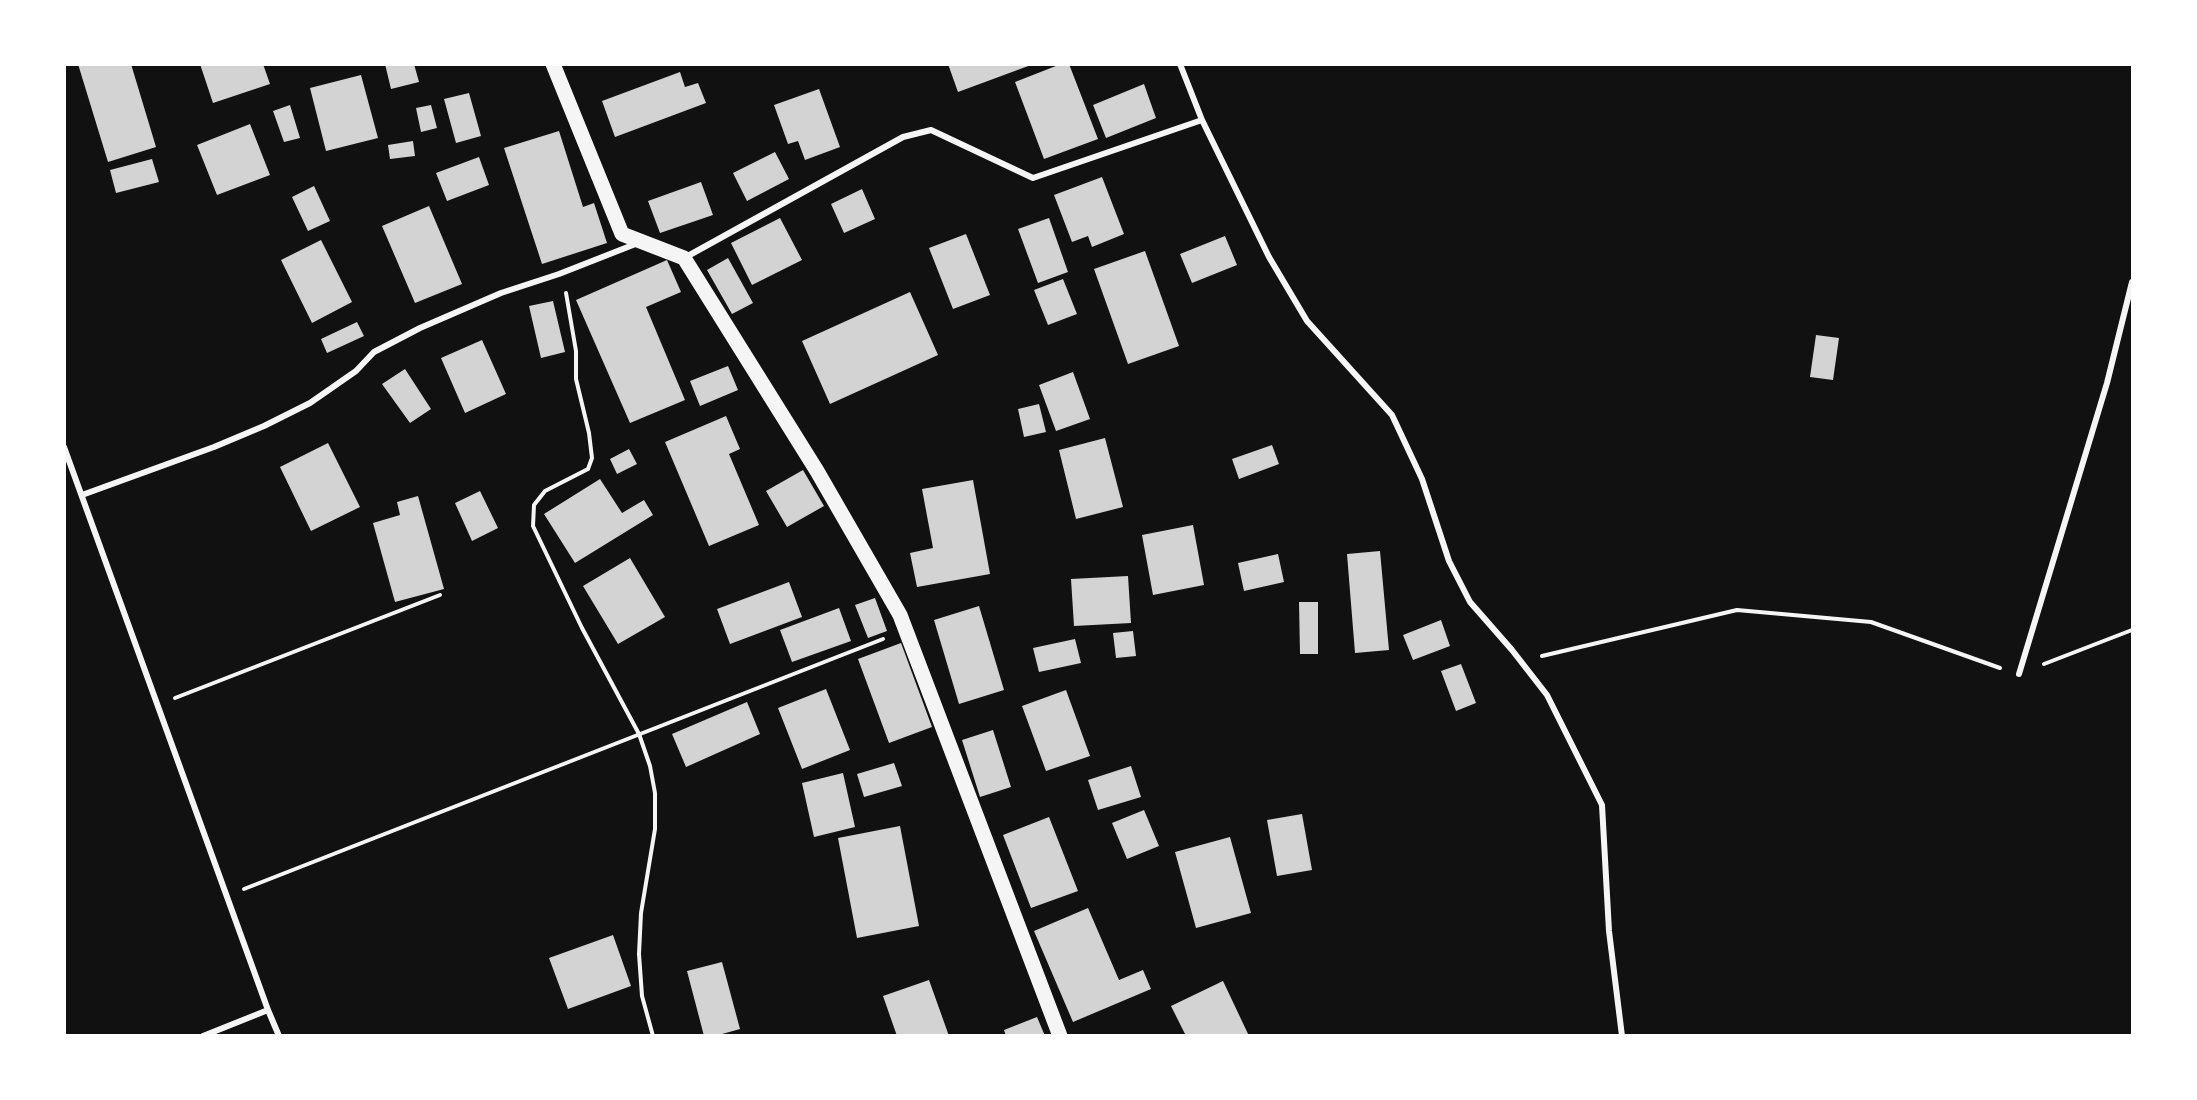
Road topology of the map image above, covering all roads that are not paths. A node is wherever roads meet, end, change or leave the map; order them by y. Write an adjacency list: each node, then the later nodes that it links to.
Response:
1 (553, 64): 4 (main road)
2 (1180, 64): 3 (street)
3 (1202, 120): 5 (street); 14 (street)
4 (642, 241): 5 (main road); 8 (street)
5 (684, 258): 13 (main road)
6 (2133, 282): 9 (street)
7 (64, 447): 8 (street)
8 (82, 495): 10 (street)
9 (2019, 674)
10 (268, 1010): 11 (street); 12 (street)
11 (203, 1035)
12 (279, 1035)
13 (1060, 1035)
14 (1622, 1035)

